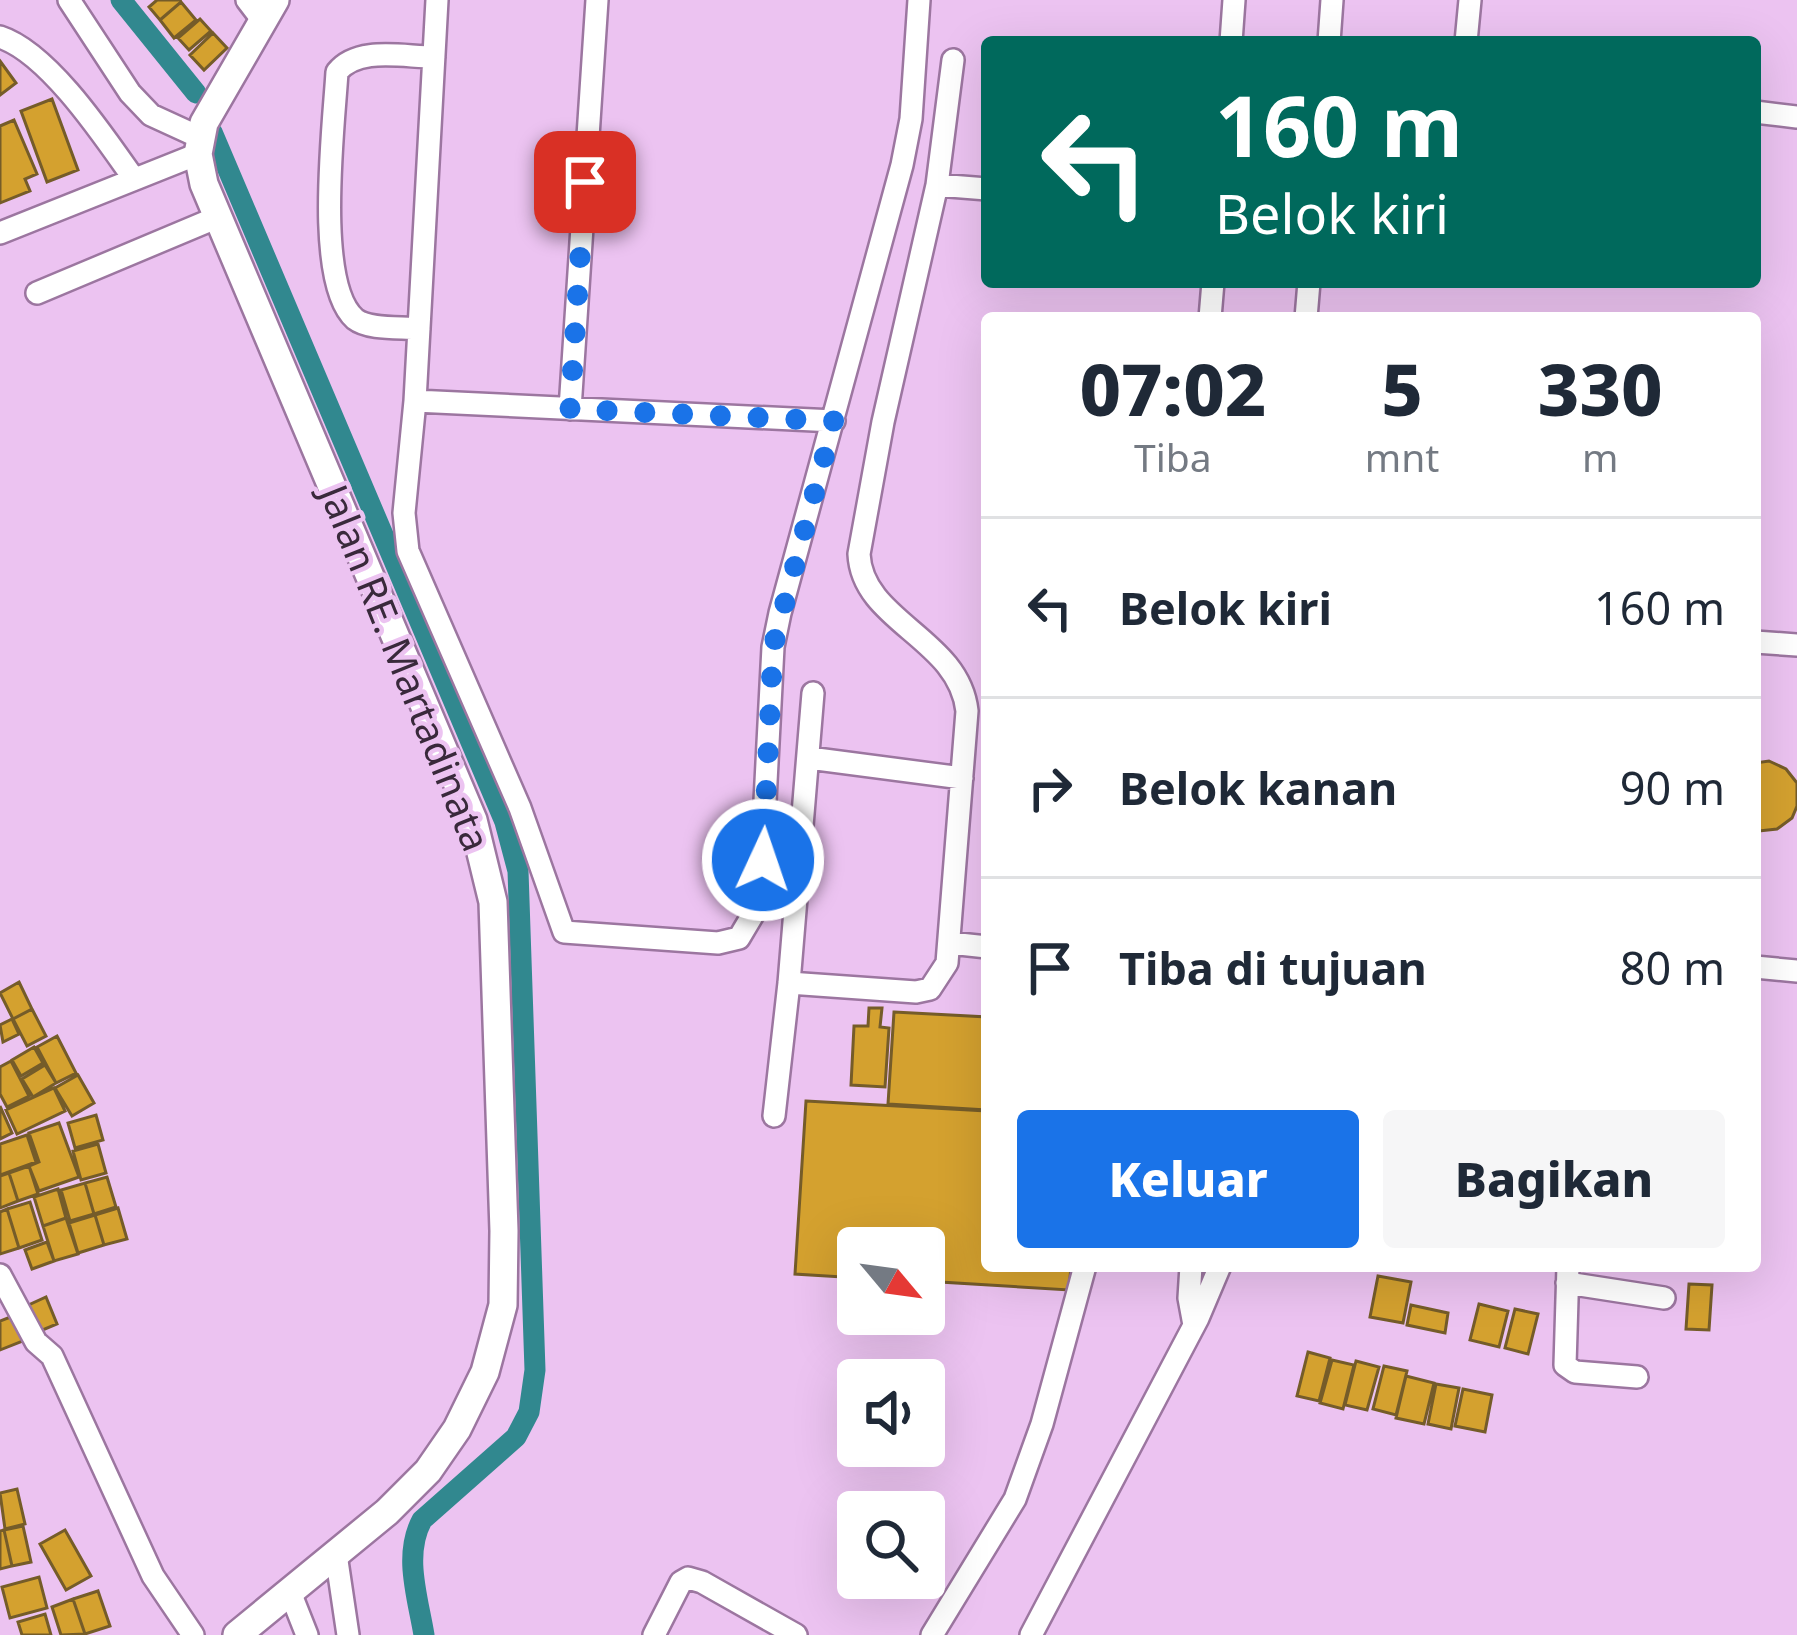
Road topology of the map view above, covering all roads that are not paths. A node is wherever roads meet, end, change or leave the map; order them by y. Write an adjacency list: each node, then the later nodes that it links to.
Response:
1 (69, 0): 17 (street)
2 (437, 0): 13 (street)
3 (597, 0): 26 (street)
4 (919, 0): 27 (street)
5 (1234, 0): 9 (street)
6 (1332, 0): 10 (street)
7 (1470, 0): 11 (street)
8 (261, 7): 17 (main road)
9 (1231, 36)
10 (1329, 36)
11 (1467, 36)
12 (0, 38): 18 (street)
13 (434, 57): 24 (street); 24 (street)
14 (953, 60): 19 (street)
15 (1761, 113): 16 (street)
16 (1797, 117)
17 (198, 146): 18 (street); 21 (main road, Jalan RE. Martadinata)
18 (134, 179): 22 (street)
19 (937, 185): 20 (street); 32 (street)
20 (981, 189)
21 (218, 217): 23 (street); 47 (main road, Jalan RE. Martadinata)
22 (0, 233)
23 (37, 293)
24 (419, 328): 25 (street)
25 (416, 400): 26 (street); 27 (street)
26 (570, 409): 27 (street)
27 (834, 421)
28 (1761, 642): 29 (street)
29 (1797, 645)
30 (813, 693): 31 (street)
31 (808, 758): 32 (street); 37 (street)
32 (962, 778): 33 (street)
33 (950, 944): 34 (street); 37 (street)
34 (981, 947)
35 (1761, 968): 36 (street)
36 (1797, 971)
37 (789, 983): 38 (street)
38 (774, 1115)
39 (1083, 1272): 55 (street)
40 (1191, 1272): 45 (street)
41 (1217, 1272): 45 (street)
42 (1568, 1274): 44 (street); 46 (street)
43 (0, 1275): 49 (street)
44 (1664, 1298)
45 (1194, 1326): 56 (street)
46 (1637, 1377)
47 (336, 1554): 48 (main road, Jalan RE. Martadinata); 52 (street)
48 (290, 1592): 50 (main road, Jalan RE. Martadinata); 51 (street)
49 (193, 1635)
50 (237, 1635)
51 (308, 1635)
52 (348, 1635)
53 (655, 1635): 54 (street)
54 (796, 1635)
55 (932, 1635)
56 (1031, 1635)

